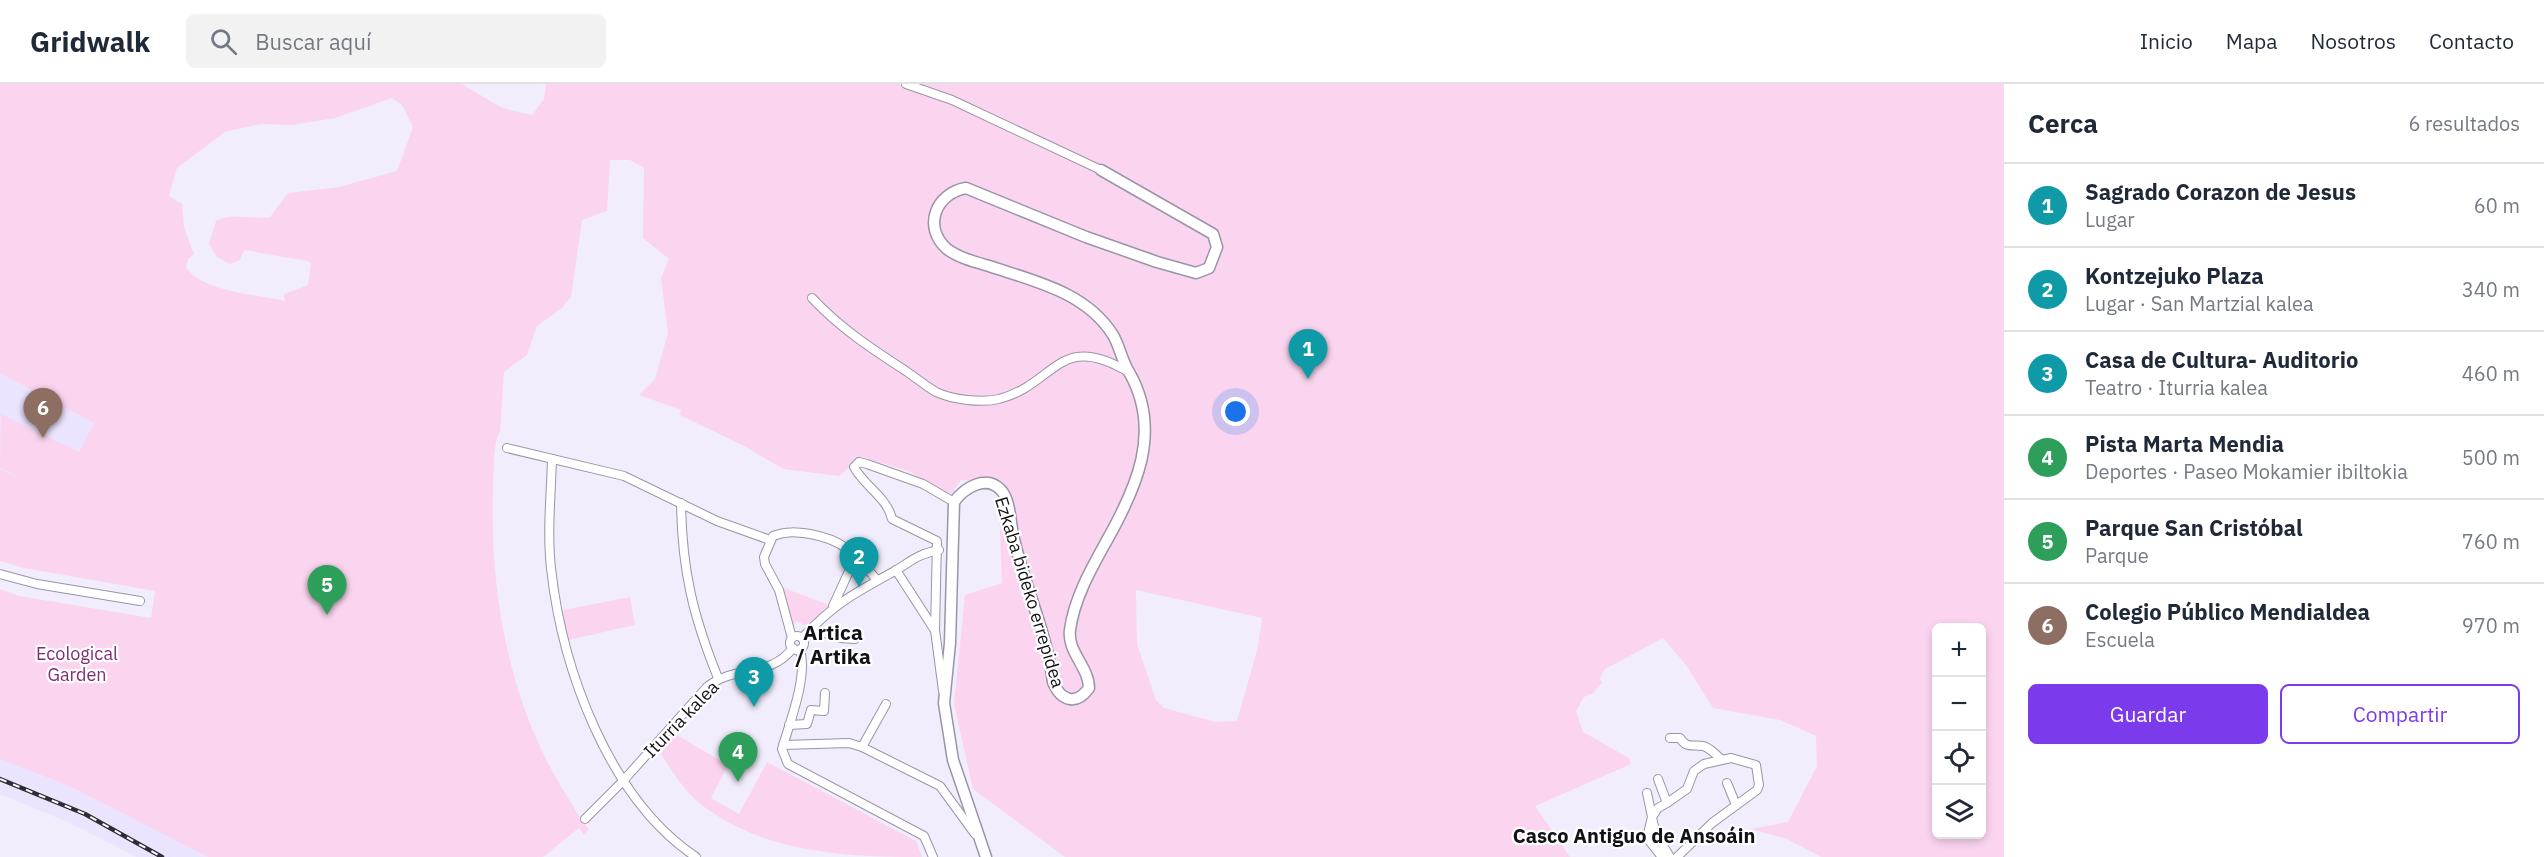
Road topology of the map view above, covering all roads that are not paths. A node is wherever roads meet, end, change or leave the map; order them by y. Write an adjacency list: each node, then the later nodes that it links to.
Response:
1 (906, 84): 2 (street)
2 (1101, 170): 4 (street, Ezkaba bideko errepidea)
3 (812, 298): 4 (street)
4 (1128, 371): 7 (street, Ezkaba bideko errepidea)
5 (507, 448): 6 (street)
6 (552, 459): 8 (street); 33 (street)
7 (954, 502): 10 (street); 25 (street)
8 (681, 503): 9 (street); 23 (street)
9 (770, 540): 11 (street); 19 (street)
10 (939, 550): 12 (street); 18 (street)
11 (856, 556): 14 (street); 16 (street)
12 (896, 570): 14 (street); 18 (street)
13 (0, 574): 15 (street)
14 (877, 580): 16 (street)
15 (140, 601)
16 (832, 607): 17 (street)
17 (811, 629): 20 (street); 21 (street)
18 (935, 630): 25 (street)
19 (792, 638): 20 (street); 22 (street)
20 (802, 638): 22 (street)
21 (855, 639)
22 (796, 649): 23 (street, Iturria kalea); 27 (street)
23 (718, 678): 33 (street, Iturria kalea)
24 (825, 693): 27 (street)
25 (944, 695): 40 (street)
26 (886, 704): 30 (street)
27 (789, 725): 29 (street)
28 (1670, 738): 31 (street)
29 (783, 745): 30 (street); 42 (street)
30 (862, 747): 40 (street)
31 (1720, 758): 36 (street); 37 (street)
32 (1658, 779): 36 (street)
33 (623, 781): 39 (street, Iturria kalea); 41 (street)
34 (1727, 783): 37 (street)
35 (1647, 793): 38 (street)
36 (1667, 803): 38 (street)
37 (1736, 804): 46 (street)
38 (1652, 817): 44 (street); 45 (street)
39 (585, 819)
40 (977, 837): 43 (street)
41 (696, 857)
42 (933, 857)
43 (986, 857)
44 (1662, 857)
45 (1670, 857)
46 (1677, 857)

